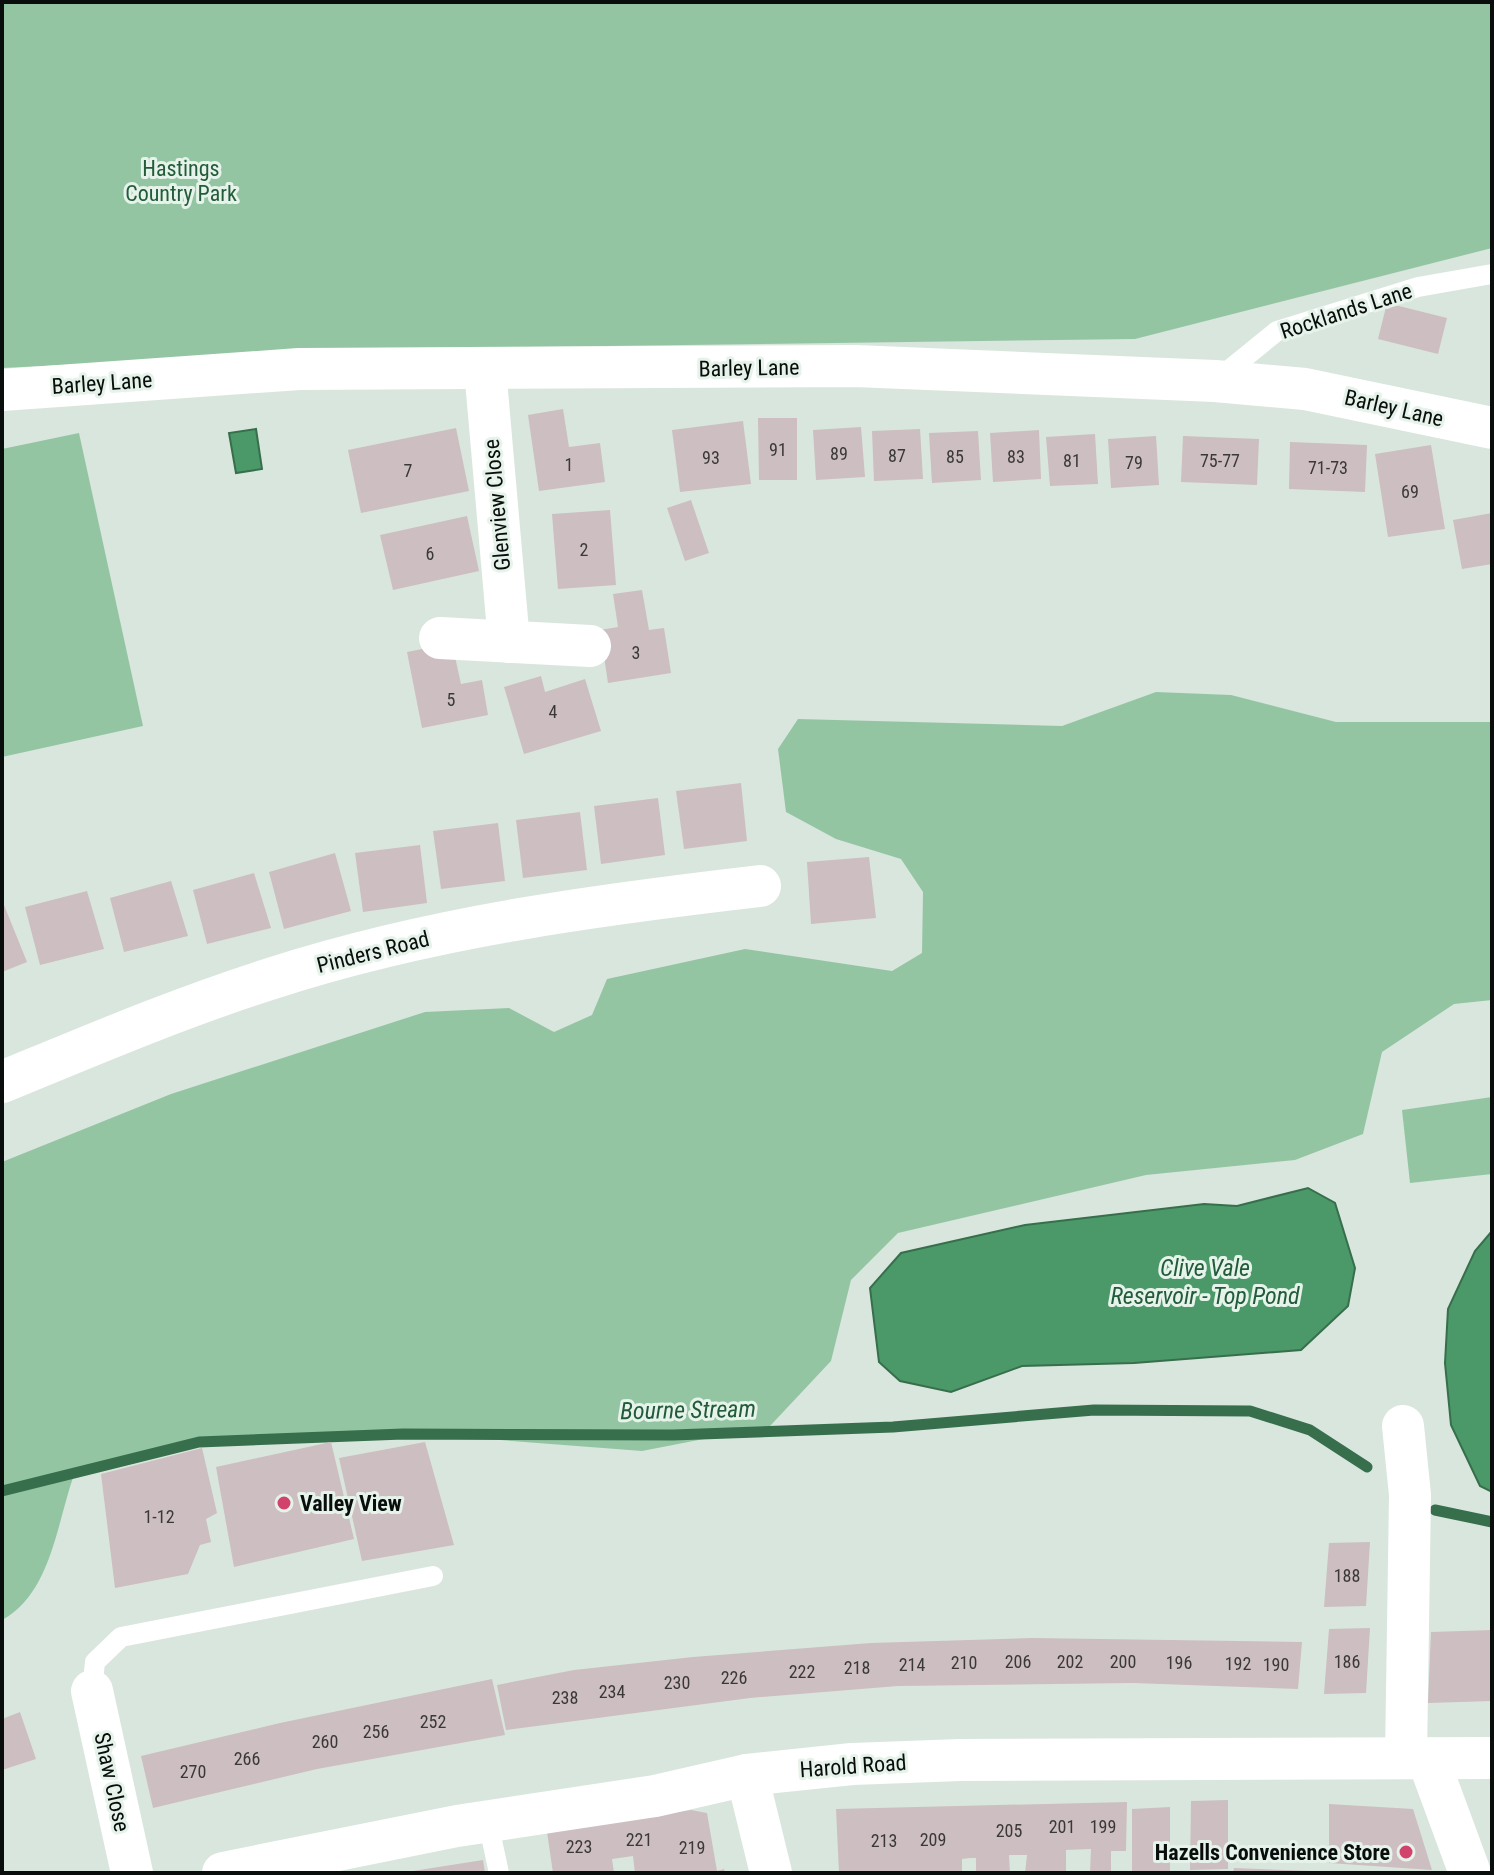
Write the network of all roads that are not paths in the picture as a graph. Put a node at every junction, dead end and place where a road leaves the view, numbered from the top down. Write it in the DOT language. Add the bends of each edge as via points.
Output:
graph roads {
  1 [pos="1492,274"];
  2 [pos="485,369"];
  3 [pos="1215,381"];
  4 [pos="2,390"];
  5 [pos="1492,428"];
  6 [pos="440,638"];
  7 [pos="509,642"];
  8 [pos="590,646"];
  9 [pos="760,886"];
  10 [pos="2,1082"];
  11 [pos="1403,1426"];
  12 [pos="433,1576"];
  13 [pos="92,1691"];
  14 [pos="1417,1758"];
  15 [pos="1492,1758"];
  16 [pos="747,1775"];
  17 [pos="488,1822"];
  18 [pos="132,1873"];
  19 [pos="223,1873"];
  20 [pos="499,1873"];
  21 [pos="771,1873"];
  22 [pos="1470,1873"];
  1 -- 3 [label="lane, Rocklands Lane" via="1418,287 1277,331"];
  2 -- 3 [label="street, Barley Lane" via="855,366"];
  2 -- 4 [label="street, Barley Lane" via="299,369"];
  2 -- 7 [label="street, Glenview Close"];
  3 -- 5 [label="street, Barley Lane" via="1319,392"];
  6 -- 7 [label="street"];
  7 -- 8 [label="street"];
  9 -- 10 [label="street, Pinders Road" via="601,904 450,933 289,974"];
  11 -- 14 [label="street" via="1410,1495"];
  12 -- 13 [label="lane" via="121,1637 95,1662"];
  13 -- 18 [label="street, Shaw Close"];
  14 -- 15 [label="street, Harold Road"];
  14 -- 16 [label="street, Harold Road" via="960,1760"];
  14 -- 22 [label="street"];
  16 -- 17 [label="street, Harold Road" via="655,1796"];
  16 -- 21 [label="street"];
  17 -- 19 [label="street, Harold Road"];
  17 -- 20 [label="lane"];
}
